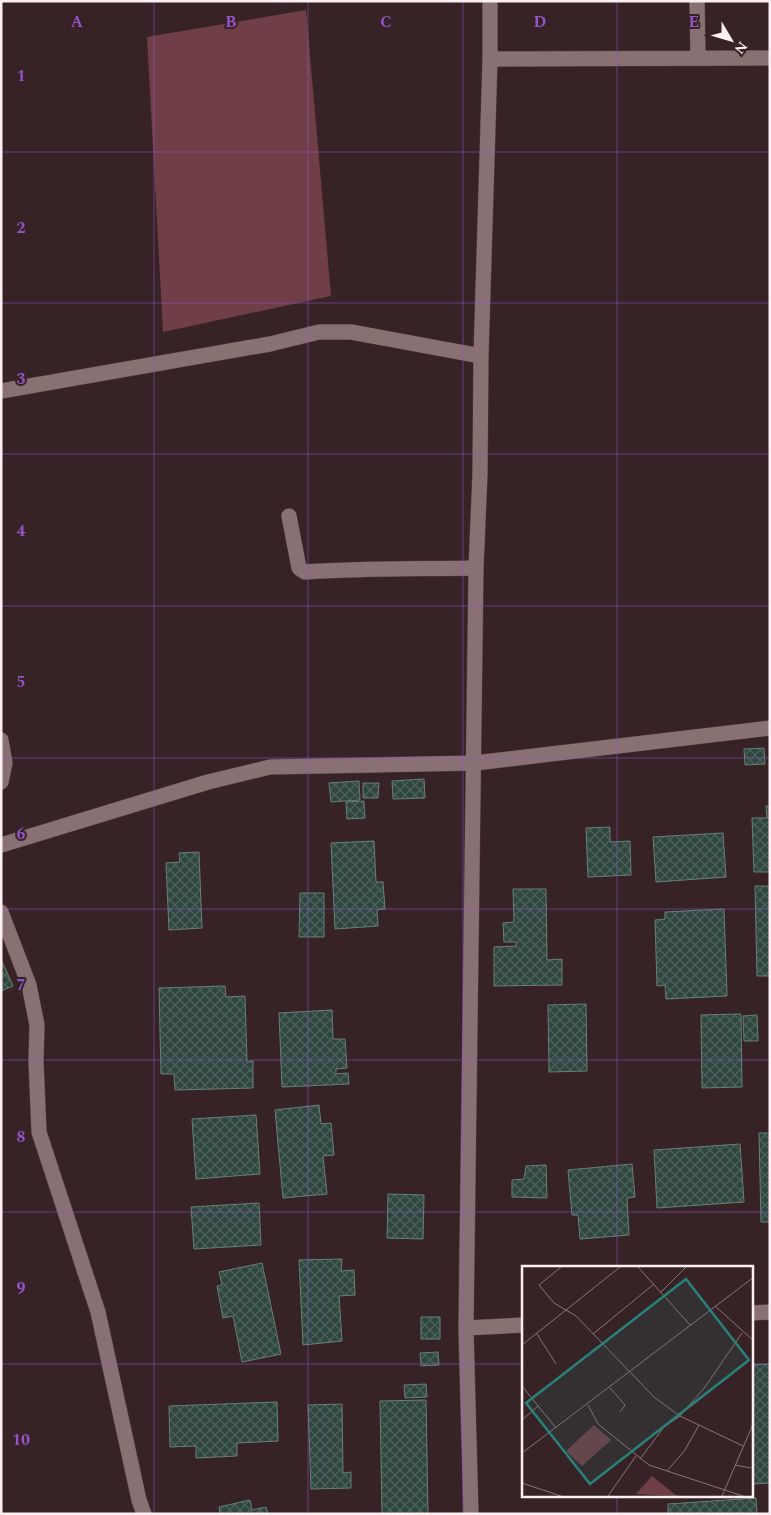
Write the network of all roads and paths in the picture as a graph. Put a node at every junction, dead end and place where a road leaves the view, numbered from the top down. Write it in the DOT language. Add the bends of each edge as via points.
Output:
graph roads {
  1 [pos="490,1"];
  2 [pos="696,1"];
  3 [pos="698,57"];
  4 [pos="770,58"];
  5 [pos="490,59"];
  6 [pos="481,356"];
  7 [pos="1,391"];
  8 [pos="289,516"];
  9 [pos="476,568"];
  10 [pos="770,728"];
  11 [pos="1,740"];
  12 [pos="475,763"];
  13 [pos="1,782"];
  14 [pos="1,845"];
  15 [pos="1,912"];
  16 [pos="770,1312"];
  17 [pos="754,1313"];
  18 [pos="522,1325"];
  19 [pos="466,1328"];
  20 [pos="144,1514"];
  21 [pos="471,1514"];
  1 -- 5 [label="street"];
  2 -- 3 [label="street"];
  3 -- 4 [label="street"];
  3 -- 5 [label="street"];
  5 -- 6 [label="street"];
  6 -- 7 [label="street" via="351,332 319,332 270,344"];
  6 -- 9 [label="street"];
  8 -- 9 [label="street" via="299,568 305,572"];
  9 -- 12 [label="street"];
  10 -- 12 [label="street"];
  11 -- 13 [label="street" via="5,763"];
  12 -- 14 [label="street" via="270,767 199,784"];
  12 -- 19 [label="street"];
  15 -- 20 [label="street" via="29,985 37,1025 39,1132 98,1312"];
  16 -- 17 [label="street"];
  18 -- 19 [label="street"];
  19 -- 21 [label="street"];
}
